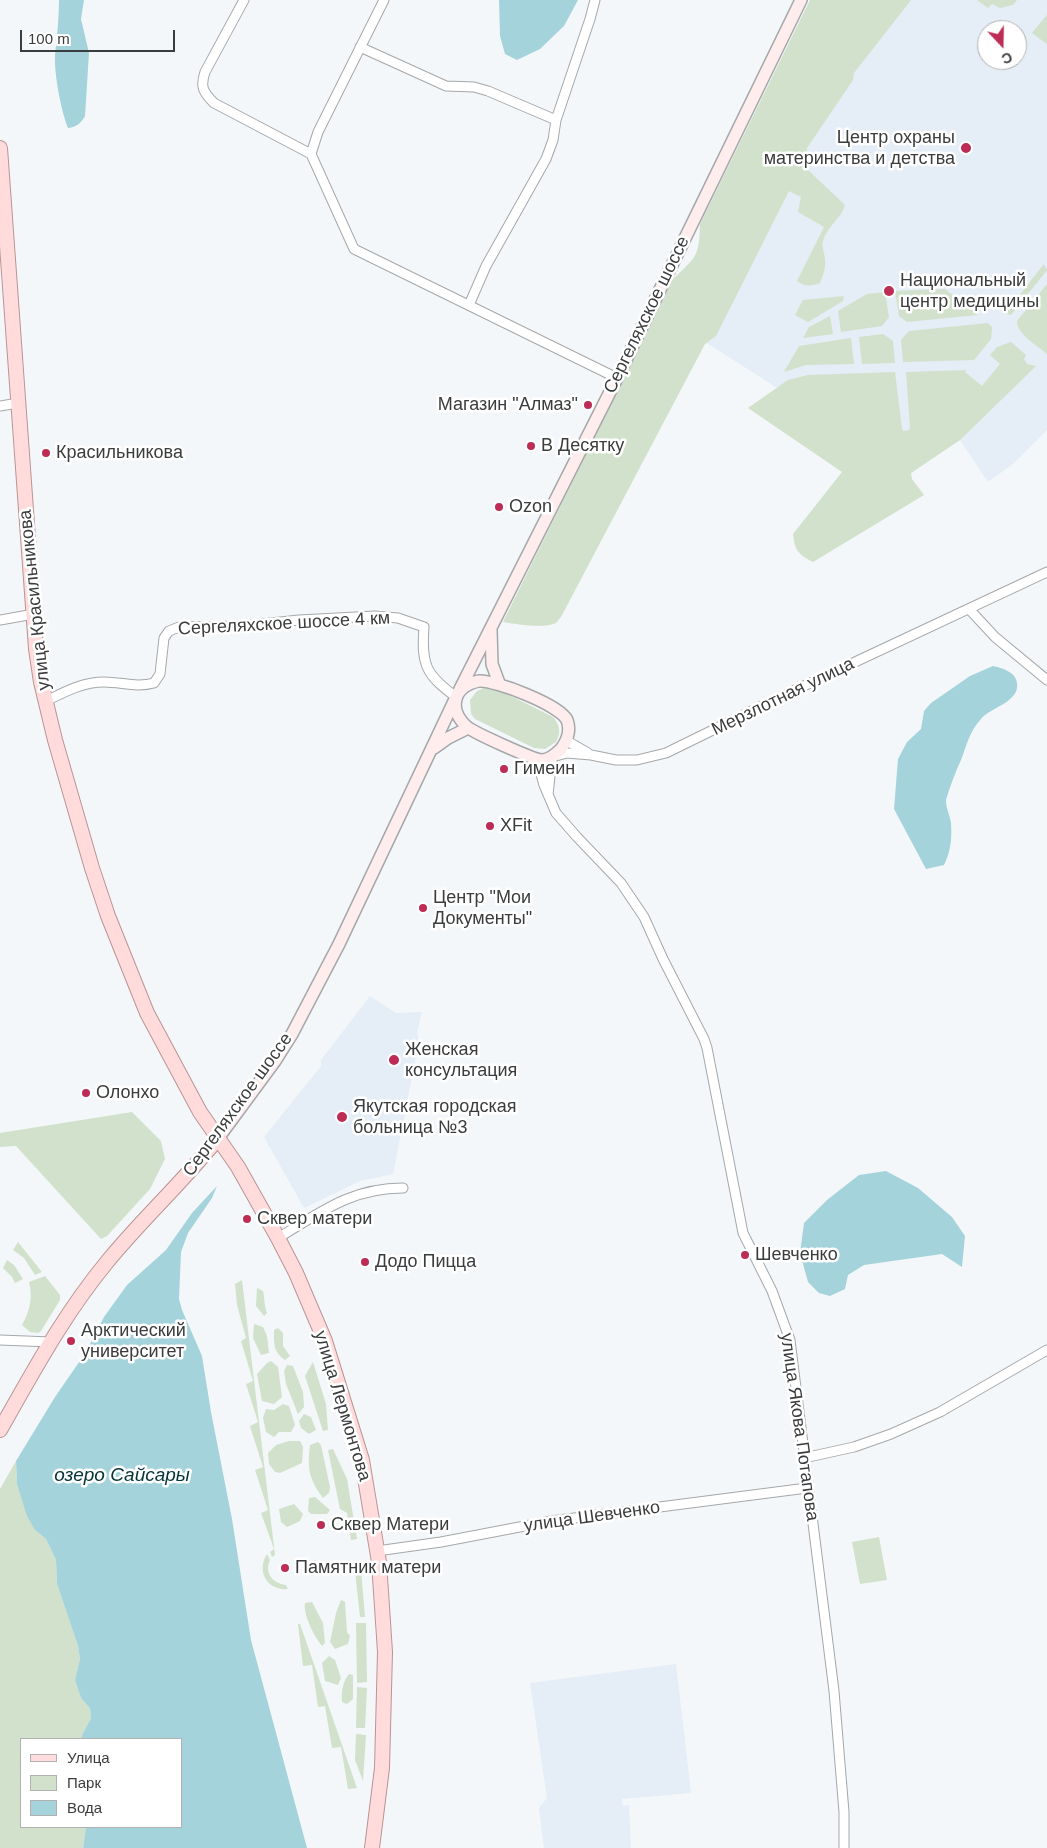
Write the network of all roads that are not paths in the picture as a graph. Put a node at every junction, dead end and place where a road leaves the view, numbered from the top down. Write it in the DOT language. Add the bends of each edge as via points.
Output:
graph roads {
  1 [pos="244,0"];
  2 [pos="384,0"];
  3 [pos="595,0"];
  4 [pos="801,0"];
  5 [pos="360,46"];
  6 [pos="556,120"];
  7 [pos="0,148"];
  8 [pos="311,154"];
  9 [pos="469,304"];
  10 [pos="617,378"];
  11 [pos="18,403"];
  12 [pos="0,406"];
  13 [pos="1047,572"];
  14 [pos="969,609"];
  15 [pos="34,614"];
  16 [pos="0,620"];
  17 [pos="491,628"];
  18 [pos="1047,680"];
  19 [pos="499,684"];
  20 [pos="456,697"];
  21 [pos="46,701"];
  22 [pos="468,728"];
  23 [pos="567,741"];
  24 [pos="431,751"];
  25 [pos="591,755"];
  26 [pos="552,758"];
  27 [pos="537,760"];
  28 [pos="548,795"];
  29 [pos="219,1137"];
  30 [pos="403,1188"];
  31 [pos="278,1238"];
  32 [pos="0,1340"];
  33 [pos="51,1342"];
  34 [pos="1047,1350"];
  35 [pos="0,1430"];
  36 [pos="804,1458"];
  37 [pos="807,1488"];
  38 [pos="377,1551"];
  39 [pos="372,1848"];
  40 [pos="844,1848"];
  1 -- 8 [label="street" via="206,72 202,82 205,94 214,103"];
  2 -- 5 [label="street"];
  3 -- 6 [label="street"];
  4 -- 10 [label="main road, Сергеляхское шоссе"];
  5 -- 6 [label="street" via="446,86 488,91"];
  5 -- 8 [label="street" via="318,132"];
  6 -- 9 [label="street" via="546,159 486,266"];
  7 -- 11 [label="main road, улица Красильникова"];
  8 -- 9 [label="street" via="354,249"];
  9 -- 10 [label="street"];
  10 -- 17 [label="main road, Сергеляхское шоссе"];
  11 -- 12 [label="street"];
  11 -- 15 [label="main road, улица Красильникова"];
  13 -- 14 [label="street, Мерзлотная улица"];
  14 -- 18 [label="street"];
  14 -- 25 [label="street, Мерзлотная улица" via="666,753 637,760"];
  15 -- 16 [label="street"];
  15 -- 21 [label="main road, улица Красильникова" via="36,648"];
  17 -- 19 [label="main road, Сергеляхское шоссе" via="492,664"];
  17 -- 20 [label="main road, Сергеляхское шоссе"];
  19 -- 20 [label="main road, Сергеляхское шоссе" via="472,682"];
  19 -- 23 [label="main road, Сергеляхское шоссе" via="557,710 567,720"];
  20 -- 21 [label="street, Сергеляхское шоссе 4 км" via="442,686 424,661 424,628 398,618 375,616 243,626 179,627 169,631 164,638 160,674 154,683 143,686 103,682 76,686"];
  20 -- 22 [label="main road" via="458,713"];
  20 -- 24 [label="main road, Сергеляхское шоссе"];
  21 -- 29 [label="main road, улица Красильникова" via="108,916 147,1013 200,1112"];
  22 -- 24 [label="main road"];
  22 -- 27 [label="main road"];
  23 -- 25 [label="street"];
  23 -- 26 [label="main road"];
  24 -- 29 [label="main road, Сергеляхское шоссе" via="339,944 292,1034"];
  25 -- 26 [label="street" via="567,753"];
  26 -- 27 [label="main road"];
  26 -- 28 [label="street"];
  27 -- 28 [label="street, улица Якова Потапова"];
  28 -- 36 [label="street, улица Якова Потапова" via="556,813 620,883 644,917 704,1039 743,1233 772,1291 790,1340"];
  29 -- 31 [label="main road, улица Лермонтова"];
  29 -- 33 [label="main road, Сергеляхское шоссе" via="107,1262 77,1300"];
  30 -- 31 [label="street" via="382,1188 348,1197"];
  31 -- 38 [label="main road, улица Лермонтова" via="324,1340 342,1392 362,1460"];
  32 -- 33 [label="street"];
  33 -- 35 [label="main road, Сергеляхское шоссе"];
  34 -- 36 [label="street" via="940,1412 854,1447"];
  36 -- 37 [label="street, улица Якова Потапова"];
  37 -- 38 [label="street, улица Шевченко" via="551,1521"];
  37 -- 40 [label="street, улица Якова Потапова" via="834,1691"];
  38 -- 39 [label="main road, улица Лермонтова" via="384,1624 385,1689 382,1768"];
}
